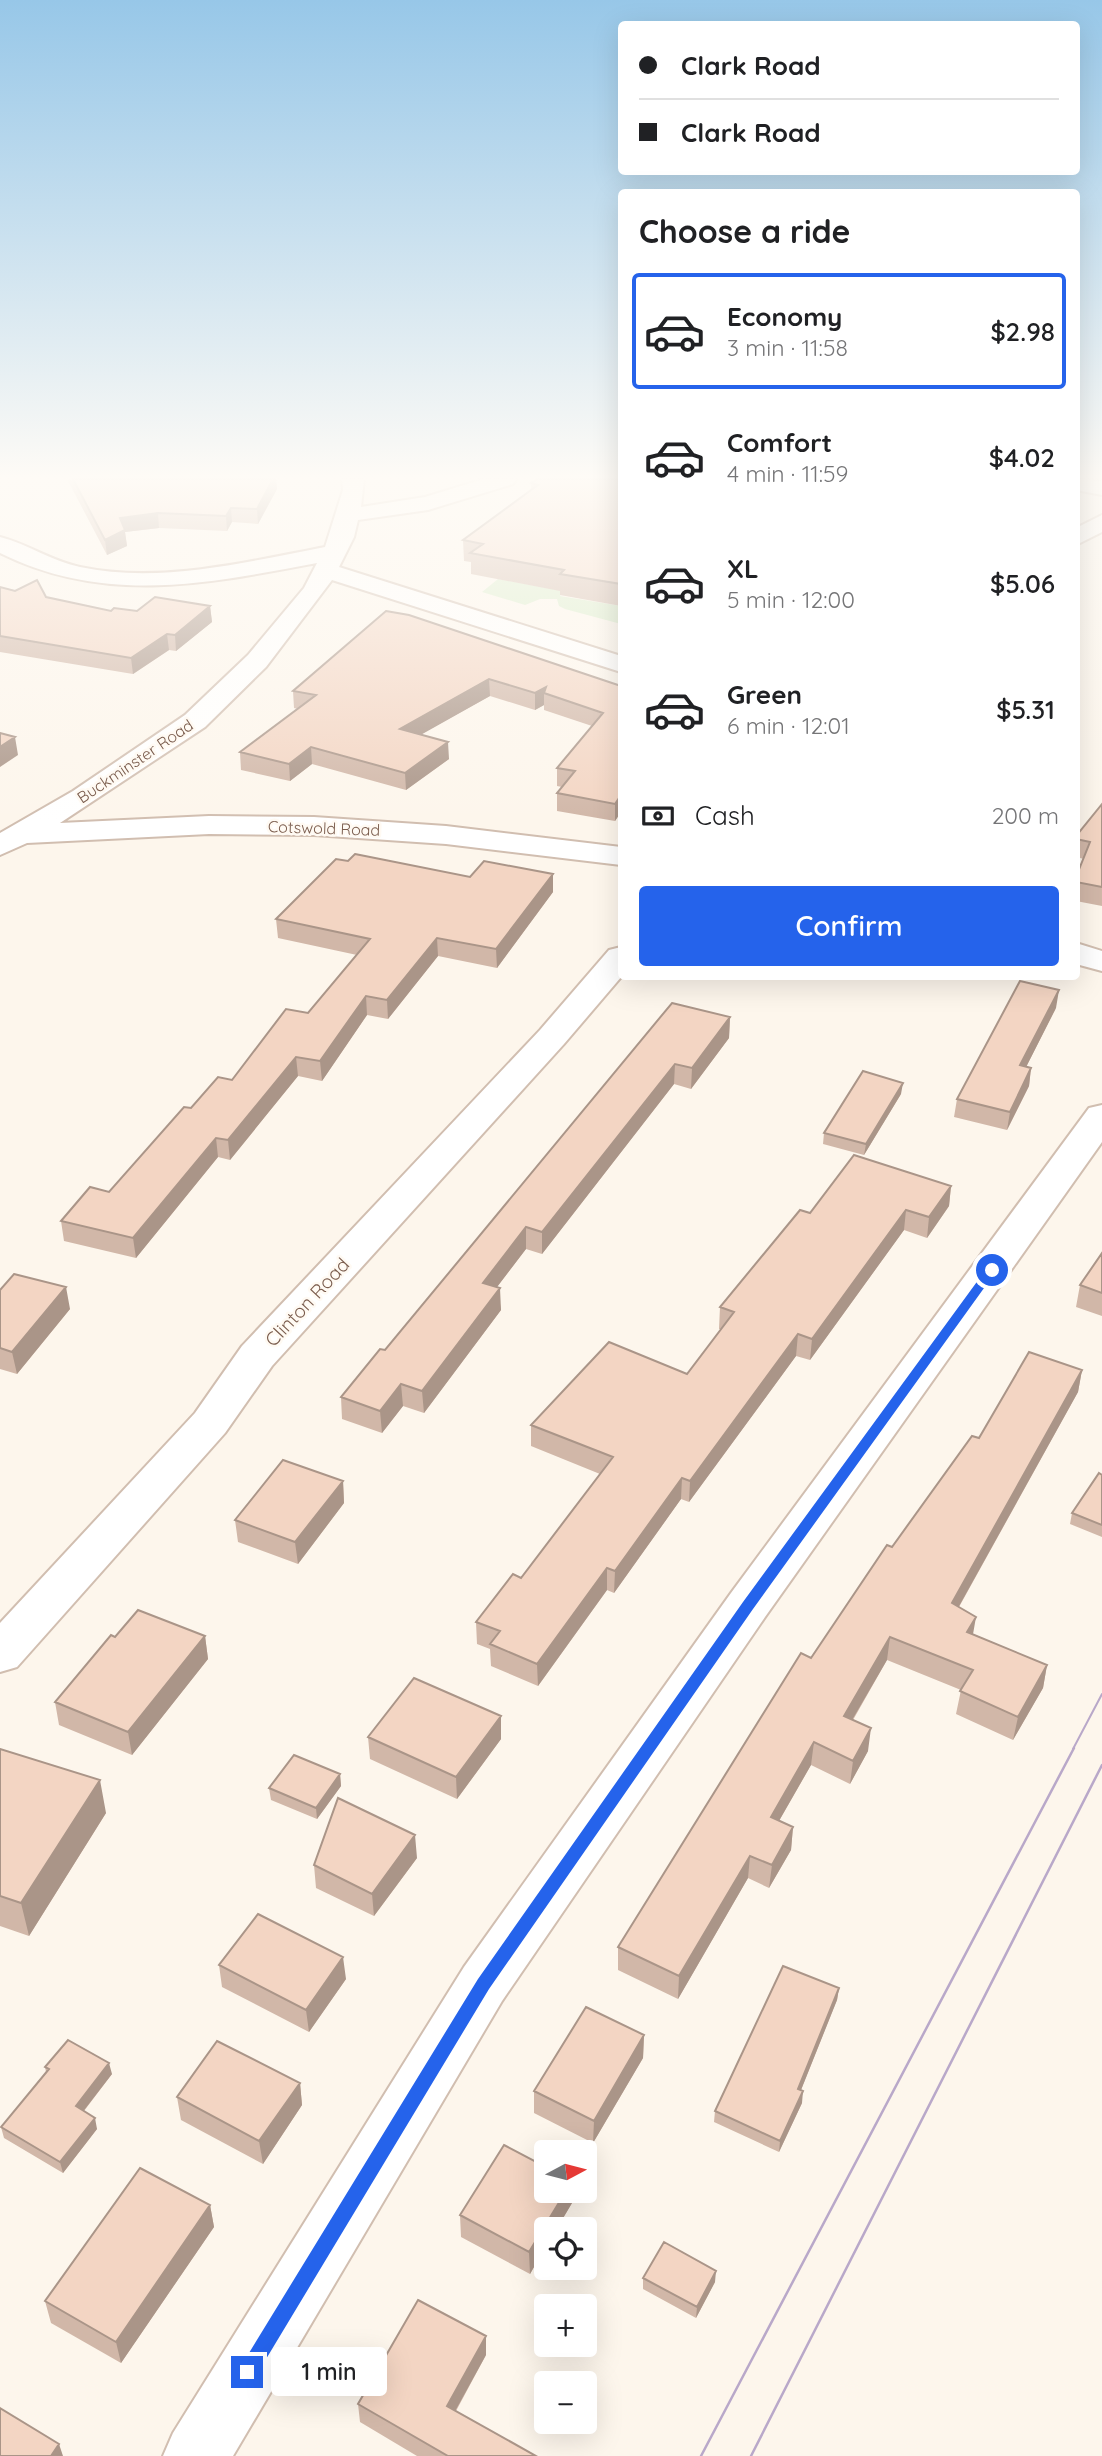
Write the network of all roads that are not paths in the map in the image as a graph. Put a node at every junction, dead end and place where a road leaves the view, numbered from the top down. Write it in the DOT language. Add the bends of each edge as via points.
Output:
graph roads {
  1 [pos="311,594"];
  2 [pos="421,594"];
  3 [pos="618,663"];
  4 [pos="12,840"];
  5 [pos="618,856"];
  6 [pos="1080,954"];
  7 [pos="618,960"];
  8 [pos="1102,961"];
  9 [pos="1102,1116"];
  10 [pos="0,1654"];
  11 [pos="196,2456"];
  1 -- 4 [label="street, Buckminster Road" via="257,661 195,721"];
  2 -- 3 [label="street"];
  4 -- 5 [label="street, Cotswold Road" via="271,825 415,832"];
  6 -- 8 [label="street"];
  7 -- 10 [label="street, Clinton Road" via="257,1356 211,1423"];
  9 -- 11 [label="street" via="748,1605 484,1984"];
}
